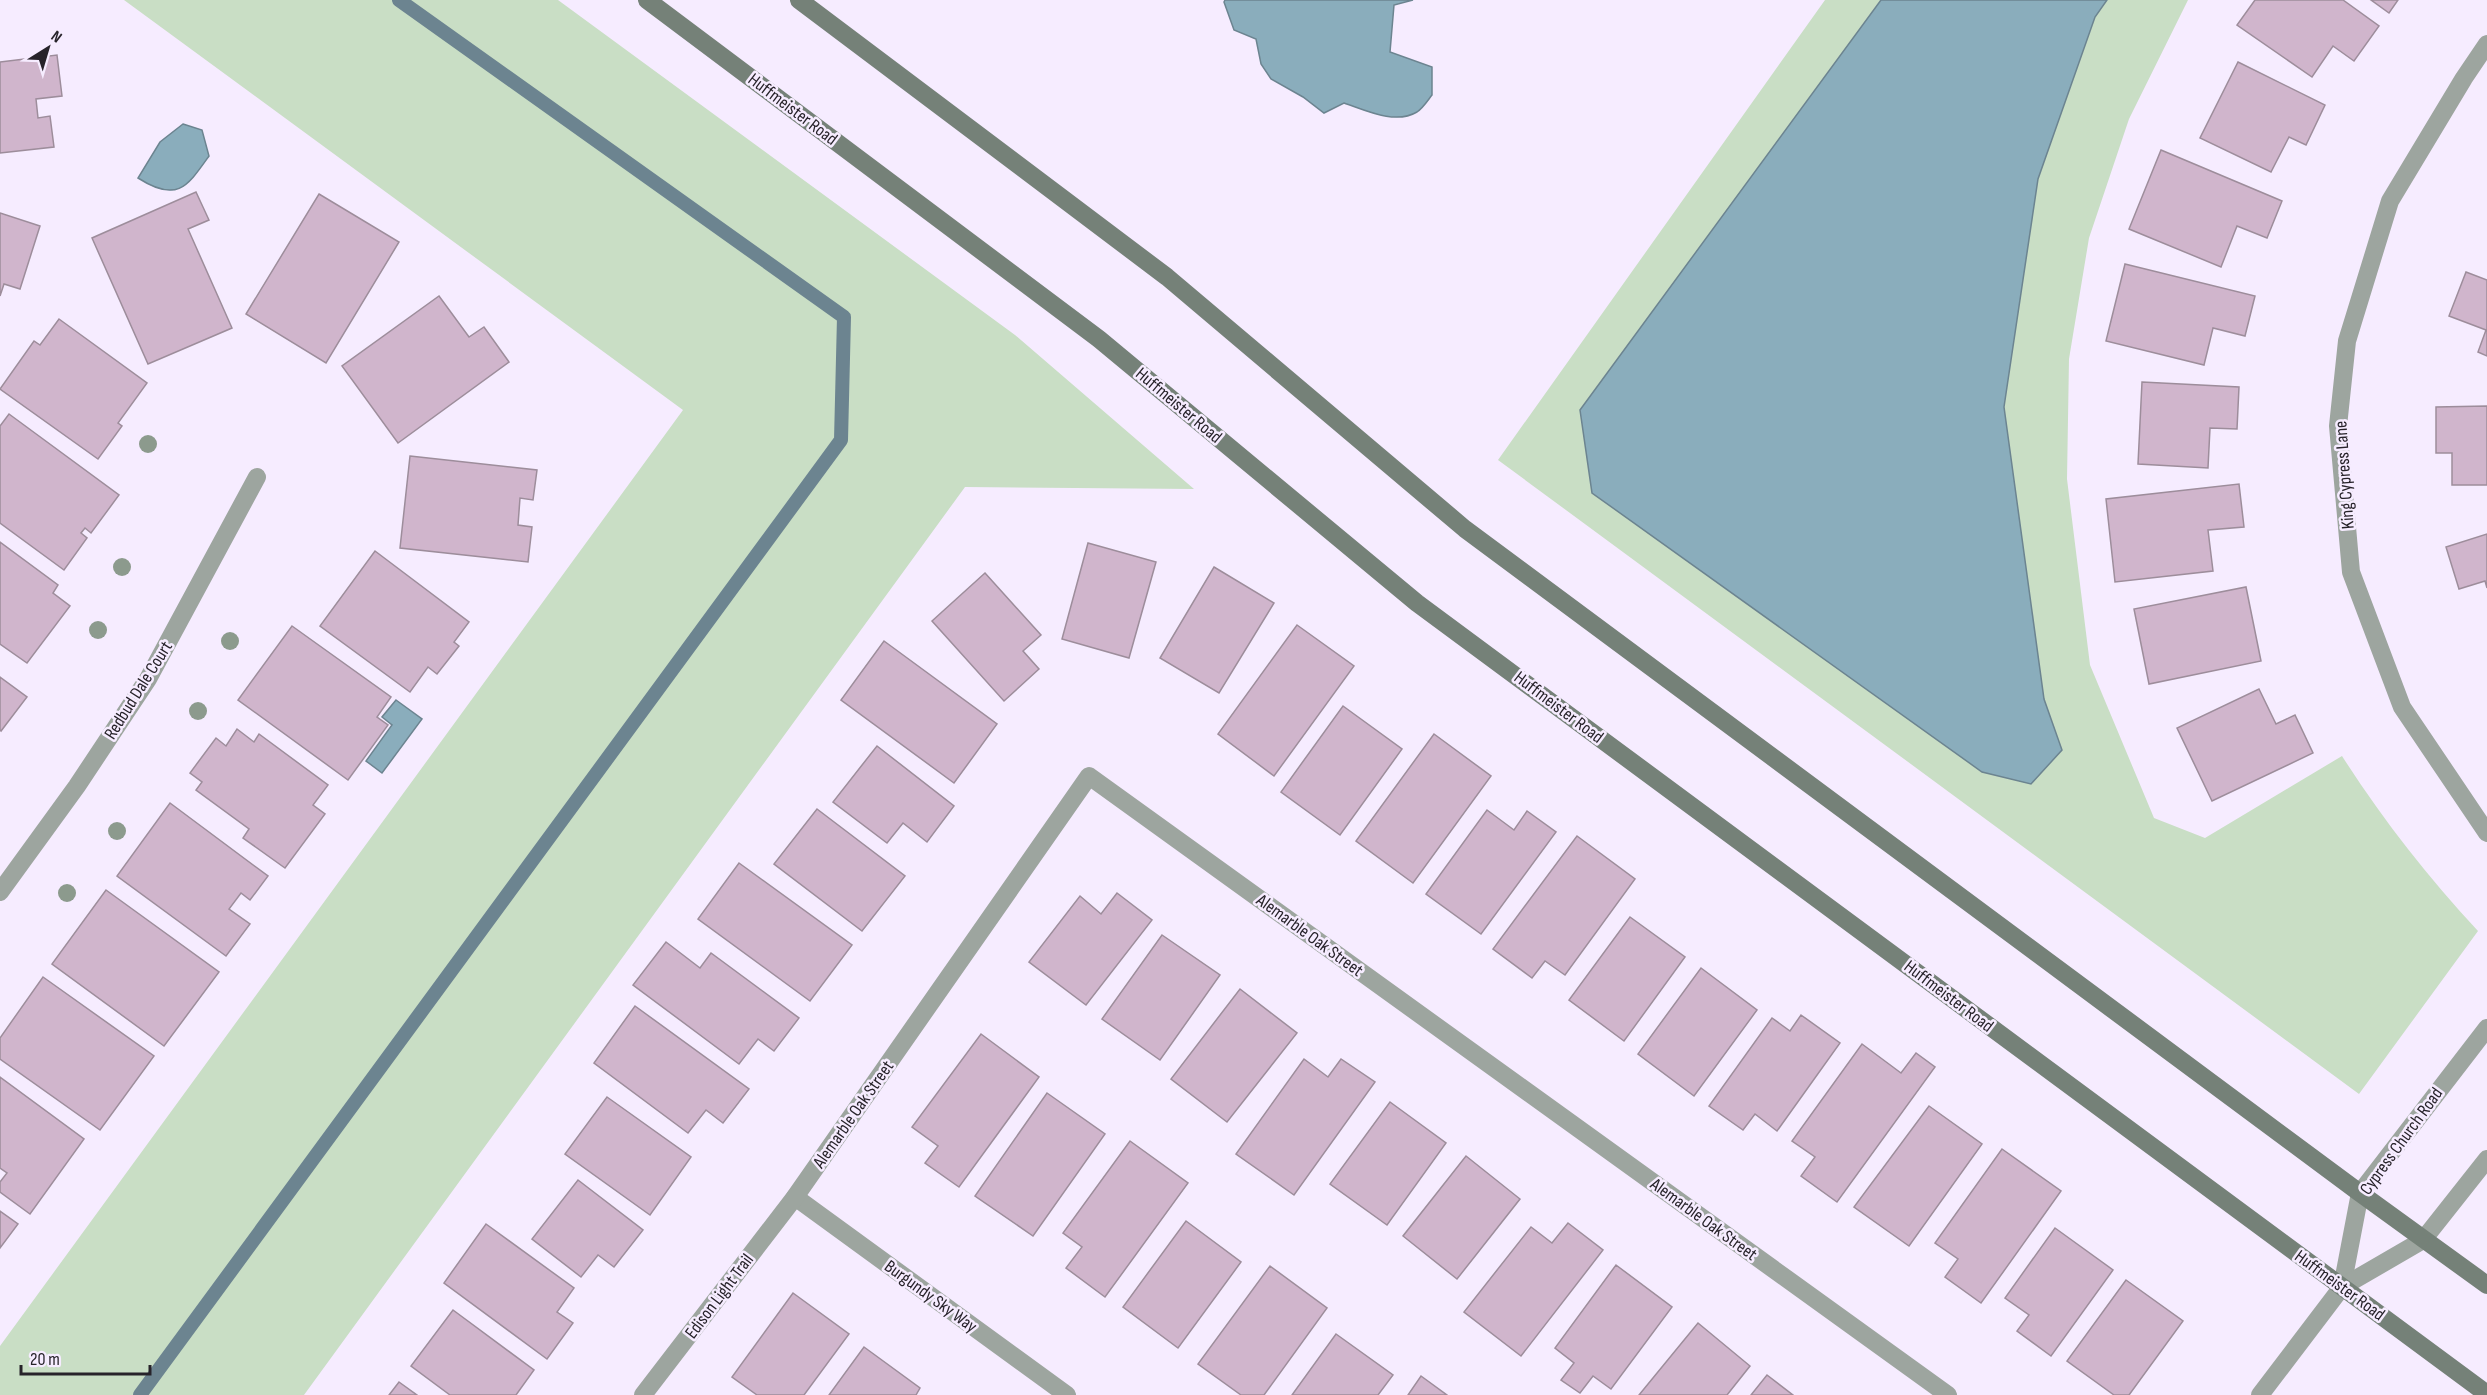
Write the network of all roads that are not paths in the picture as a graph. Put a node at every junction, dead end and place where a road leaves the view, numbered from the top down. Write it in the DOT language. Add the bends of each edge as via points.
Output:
graph roads {
  1 [pos="647,0"];
  2 [pos="799,0"];
  3 [pos="2487,44"];
  4 [pos="257,477"];
  5 [pos="2487,833"];
  6 [pos="0,892"];
  7 [pos="2487,1028"];
  8 [pos="2487,1160"];
  9 [pos="2360,1193"];
  10 [pos="795,1197"];
  11 [pos="2423,1240"];
  12 [pos="2487,1285"];
  13 [pos="2342,1287"];
  14 [pos="2487,1394"];
  15 [pos="643,1395"];
  16 [pos="1067,1395"];
  17 [pos="1948,1395"];
  18 [pos="2260,1395"];
  1 -- 13 [label="main road, Huffmeister Road" via="1099,339 1417,603"];
  2 -- 9 [label="main road" via="1167,277 1466,529"];
  3 -- 5 [label="street, King Cypress Lane" via="2390,201 2347,341 2338,426 2355,583 2402,707"];
  4 -- 6 [label="street, Redbud Dale Court" via="148,679"];
  7 -- 9 [label="street, Cypress Church Road"];
  8 -- 11 [label="street"];
  9 -- 11 [label="main road"];
  9 -- 13 [label="street, Cypress Church Road"];
  10 -- 15 [label="street, Edison Light Trail"];
  10 -- 16 [label="street, Burgundy Sky Way"];
  10 -- 17 [label="street, Alemarble Oak Street" via="1089,776"];
  11 -- 12 [label="main road"];
  11 -- 13 [label="street"];
  13 -- 14 [label="main road, Huffmeister Road"];
  13 -- 18 [label="street"];
}
